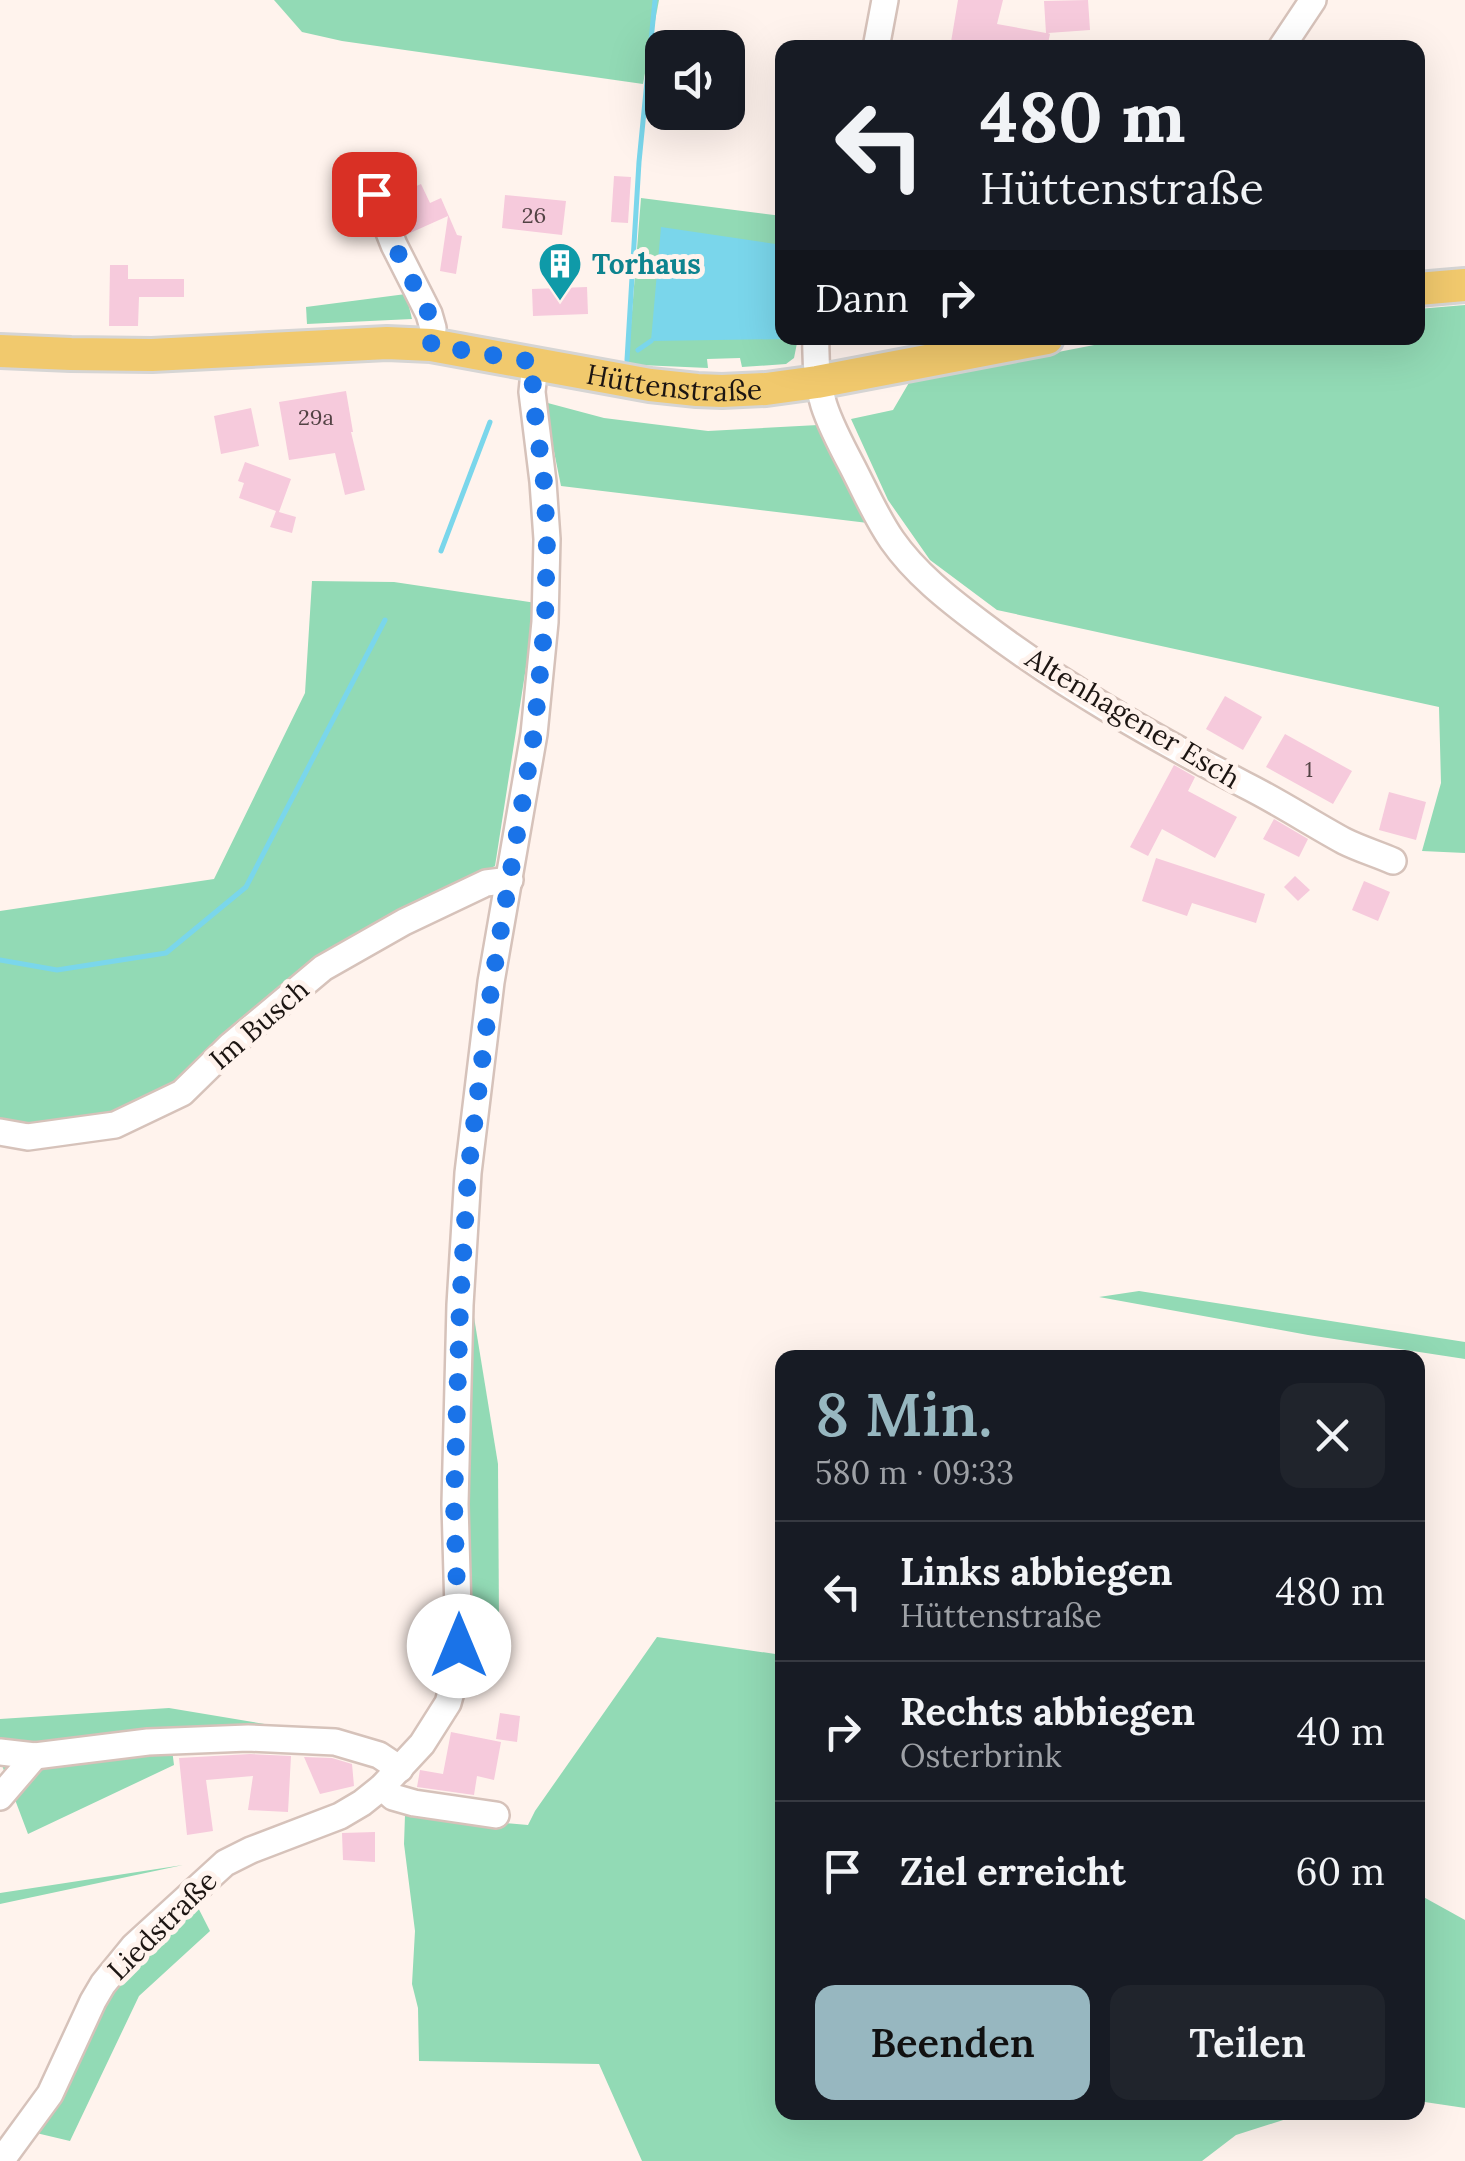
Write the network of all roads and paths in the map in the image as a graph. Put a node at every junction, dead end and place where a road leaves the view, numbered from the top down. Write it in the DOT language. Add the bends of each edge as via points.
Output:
graph roads {
  1 [pos="885,0"];
  2 [pos="1313,0"];
  3 [pos="878,40"];
  4 [pos="1286,40"];
  5 [pos="374,194"];
  6 [pos="1465,285"];
  7 [pos="1425,288"];
  8 [pos="431,345"];
  9 [pos="816,345"];
  10 [pos="1010,345"];
  11 [pos="0,351"];
  12 [pos="535,362"];
  13 [pos="817,382"];
  14 [pos="1393,861"];
  15 [pos="510,880"];
  16 [pos="0,1132"];
  17 [pos="0,1752"];
  18 [pos="35,1756"];
  19 [pos="391,1778"];
  20 [pos="0,1798"];
  21 [pos="496,1815"];
  22 [pos="1,2161"];
  1 -- 3 [label="street"];
  2 -- 4 [label="street"];
  5 -- 8 [label="street" via="429,314"];
  6 -- 7 [label="main road"];
  8 -- 11 [label="main road, Hüttenstraße" via="125,355"];
  8 -- 12 [label="main road, Hüttenstraße"];
  9 -- 13 [label="street, Altenhagener Esch"];
  10 -- 13 [label="main road, Hüttenstraße"];
  12 -- 13 [label="main road, Hüttenstraße" via="697,390"];
  12 -- 15 [label="street, Liedstraße" via="546,604"];
  13 -- 14 [label="street, Altenhagener Esch" via="834,432 892,540 940,592 1086,697 1346,842"];
  15 -- 16 [label="street, Im Busch" via="486,883 323,968 182,1093 115,1125 28,1137"];
  15 -- 19 [label="street, Liedstraße" via="468,1173 454,1504 456,1674 436,1724"];
  17 -- 18 [label="street"];
  18 -- 19 [label="street" via="148,1742 334,1742 378,1755"];
  18 -- 20 [label="street"];
  19 -- 21 [label="street" via="393,1797"];
  19 -- 22 [label="street, Liedstraße" via="340,1816 225,1863 134,1946 93,2001 50,2094"];
}
